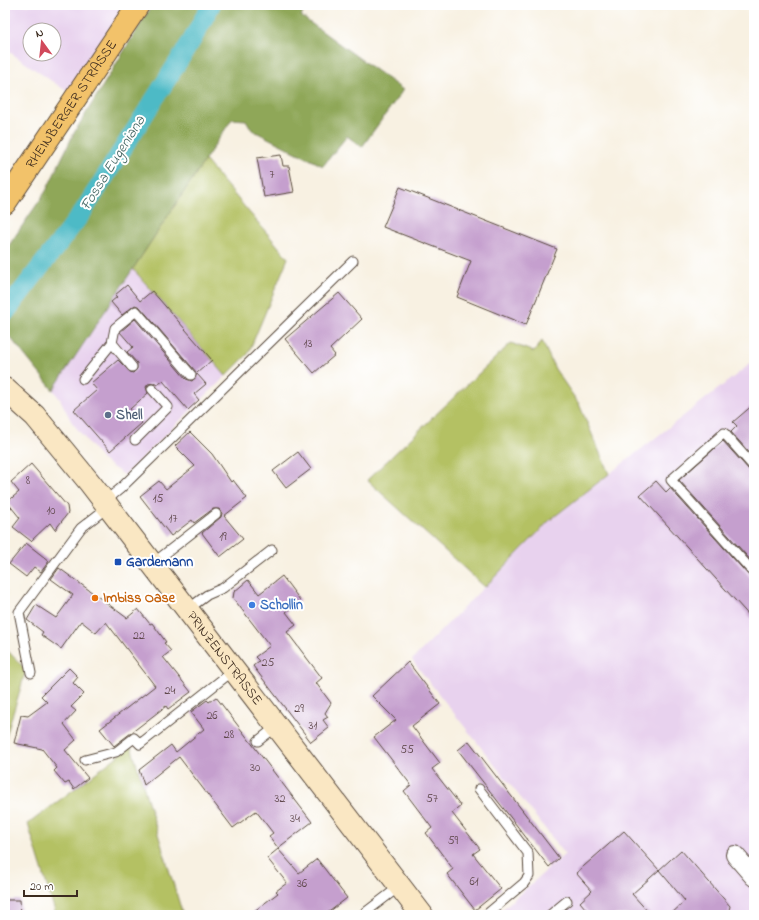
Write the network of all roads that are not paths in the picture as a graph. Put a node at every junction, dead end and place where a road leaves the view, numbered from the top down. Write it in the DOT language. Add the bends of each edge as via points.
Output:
graph roads {
  1 [pos="138,5"];
  2 [pos="5,202"];
  3 [pos="353,261"];
  4 [pos="112,343"];
  5 [pos="132,367"];
  6 [pos="191,375"];
  7 [pos="83,379"];
  8 [pos="5,389"];
  9 [pos="152,389"];
  10 [pos="134,440"];
  11 [pos="754,467"];
  12 [pos="106,504"];
  13 [pos="216,514"];
  14 [pos="272,550"];
  15 [pos="152,564"];
  16 [pos="754,573"];
  17 [pos="187,610"];
  18 [pos="234,670"];
  19 [pos="31,673"];
  20 [pos="277,726"];
  21 [pos="258,741"];
  22 [pos="85,760"];
  23 [pos="479,789"];
  24 [pos="735,855"];
  25 [pos="754,877"];
  26 [pos="400,886"];
  27 [pos="567,901"];
  28 [pos="362,915"];
  29 [pos="422,915"];
  30 [pos="486,915"];
  31 [pos="550,915"];
  1 -- 2 [label="main road, RHEINBERGER STRASSE"];
  3 -- 12 [label="lane"];
  4 -- 5 [label="lane"];
  4 -- 6 [label="lane" via="115,328 136,311"];
  4 -- 7 [label="lane"];
  8 -- 12 [label="main road, PRINZENSTRASSE" via="35,416"];
  9 -- 10 [label="lane" via="168,407"];
  11 -- 16 [label="lane" via="724,433 671,480"];
  12 -- 15 [label="main road, PRINZENSTRASSE"];
  12 -- 19 [label="lane" via="81,528 19,612"];
  13 -- 15 [label="lane"];
  14 -- 17 [label="lane" via="223,588 207,595"];
  15 -- 17 [label="main road, PRINZENSTRASSE"];
  17 -- 18 [label="main road, PRINZENSTRASSE"];
  18 -- 20 [label="main road, PRINZENSTRASSE"];
  18 -- 22 [label="lane" via="140,744 134,738 116,752"];
  20 -- 21 [label="lane"];
  20 -- 26 [label="main road, PRINZENSTRASSE"];
  23 -- 30 [label="lane" via="528,853 529,876 524,884"];
  24 -- 25 [label="street"];
  26 -- 28 [label="lane"];
  26 -- 29 [label="main road, PRINZENSTRASSE"];
  27 -- 31 [label="lane"];
}
